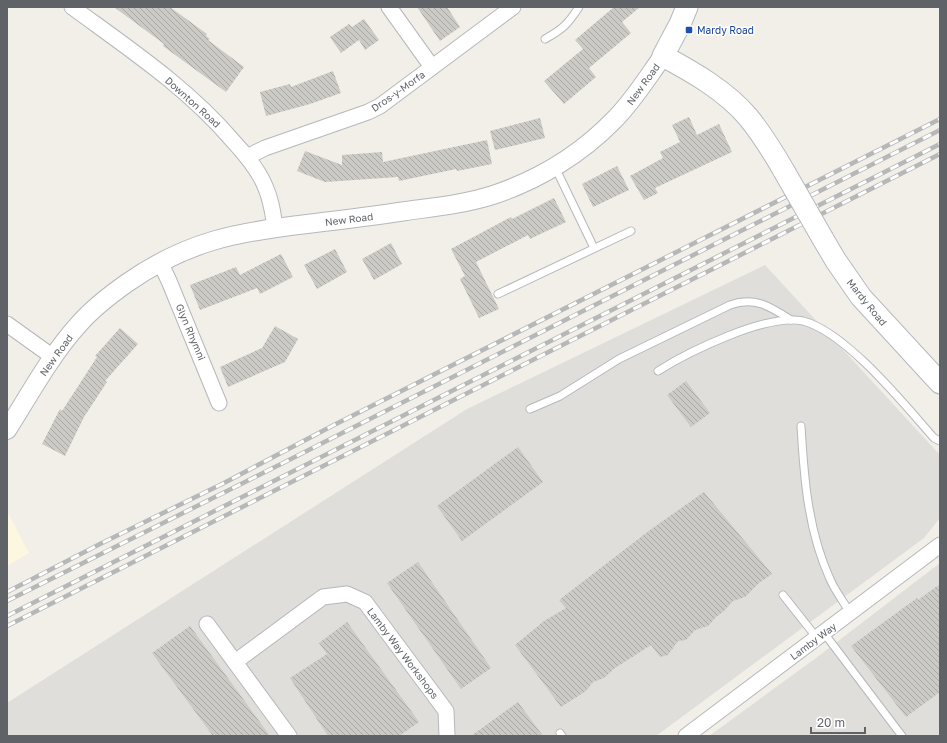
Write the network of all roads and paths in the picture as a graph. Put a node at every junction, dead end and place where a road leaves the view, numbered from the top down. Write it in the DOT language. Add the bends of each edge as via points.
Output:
graph roads {
  1 [pos="72,7"];
  2 [pos="389,7"];
  3 [pos="513,7"];
  4 [pos="579,7"];
  5 [pos="687,7"];
  6 [pos="546,39"];
  7 [pos="663,56"];
  8 [pos="432,67"];
  9 [pos="247,157"];
  10 [pos="555,166"];
  11 [pos="275,227"];
  12 [pos="631,231"];
  13 [pos="594,248"];
  14 [pos="160,262"];
  15 [pos="498,294"];
  16 [pos="791,320"];
  17 [pos="7,324"];
  18 [pos="53,357"];
  19 [pos="658,371"];
  20 [pos="940,383"];
  21 [pos="220,403"];
  22 [pos="530,408"];
  23 [pos="801,426"];
  24 [pos="7,430"];
  25 [pos="940,441"];
  26 [pos="940,545"];
  27 [pos="783,595"];
  28 [pos="850,613"];
  29 [pos="207,624"];
  30 [pos="820,635"];
  31 [pos="235,662"];
  32 [pos="289,736"];
  33 [pos="447,736"];
  34 [pos="686,736"];
  35 [pos="902,736"];
  1 -- 9 [label="street, Downton Road" via="182,90 215,120"];
  2 -- 8 [label="street"];
  3 -- 8 [label="street, Dros-y-Morfa"];
  4 -- 6 [label="lane" via="568,24"];
  5 -- 7 [label="main road, New Road"];
  7 -- 10 [label="street, New Road" via="614,120 580,150"];
  7 -- 20 [label="main road, Mardy Road, bridge" via="703,80 736,105 757,128 836,261 861,297"];
  8 -- 9 [label="street, Dros-y-Morfa" via="368,112 265,148"];
  9 -- 11 [label="street, Downton Road" via="265,186"];
  10 -- 11 [label="street, New Road" via="513,187 471,201"];
  10 -- 13 [label="lane"];
  11 -- 14 [label="street, New Road" via="215,239"];
  12 -- 13 [label="lane"];
  13 -- 15 [label="lane"];
  14 -- 18 [label="street, New Road" via="128,282 89,313"];
  14 -- 21 [label="street, Glyn Rhymni"];
  16 -- 19 [label="lane" via="770,322 721,339 696,349"];
  16 -- 22 [label="lane" via="763,304 739,302 730,305 619,359 560,396"];
  16 -- 25 [label="lane" via="816,326 863,360 934,438"];
  17 -- 18 [label="street"];
  18 -- 24 [label="street, New Road"];
  23 -- 28 [label="lane" via="804,466 815,535 830,580"];
  26 -- 28 [label="street, Lamby Way"];
  27 -- 30 [label="lane"];
  28 -- 30 [label="street, Lamby Way"];
  29 -- 31 [label="street"];
  30 -- 34 [label="street, Lamby Way"];
  30 -- 35 [label="lane"];
  31 -- 32 [label="street"];
  31 -- 33 [label="street, Lamby Way Workshops" via="323,597 347,594 365,602 446,711"];
}
